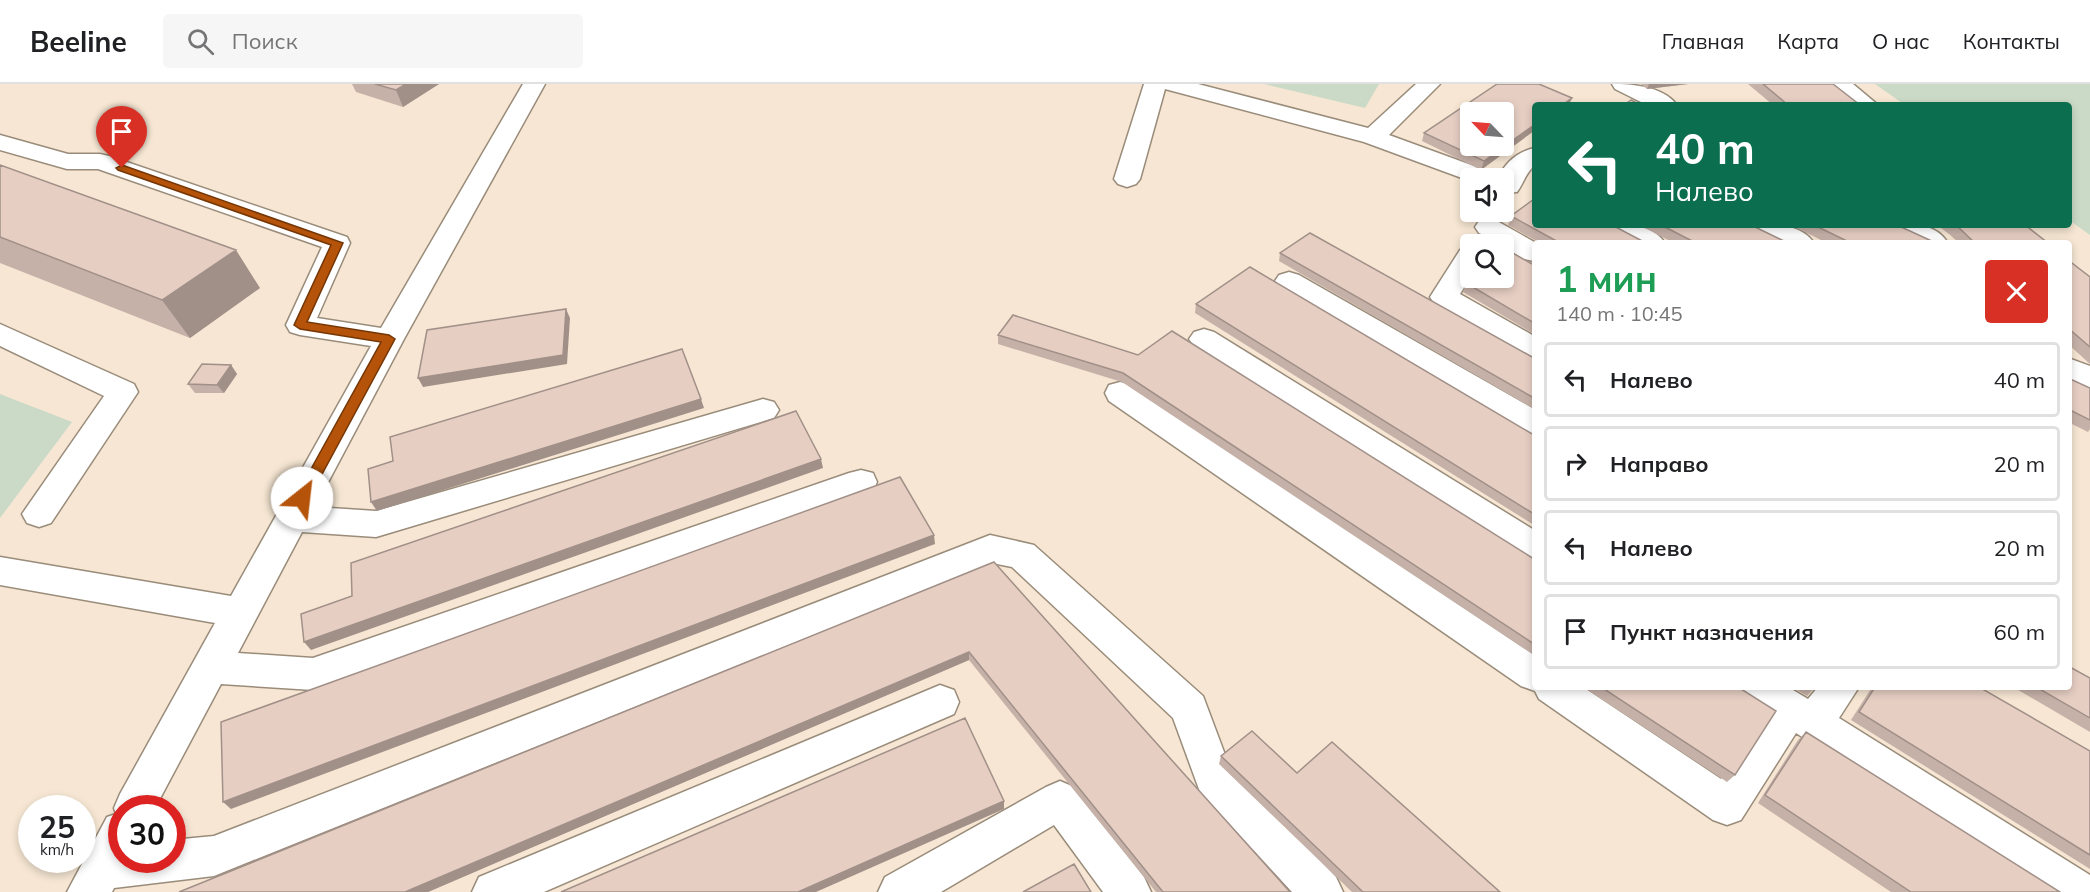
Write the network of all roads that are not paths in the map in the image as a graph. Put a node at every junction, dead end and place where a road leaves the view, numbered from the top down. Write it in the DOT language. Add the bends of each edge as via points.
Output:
graph roads {
  1 [pos="534,84"];
  2 [pos="1155,84"];
  3 [pos="1172,84"];
  4 [pos="1430,84"];
  5 [pos="1623,84"];
  6 [pos="1839,84"];
  7 [pos="1659,102"];
  8 [pos="1862,102"];
  9 [pos="1373,137"];
  10 [pos="0,142"];
  11 [pos="1460,169"];
  12 [pos="1127,179"];
  13 [pos="1487,228"];
  14 [pos="1624,228"];
  15 [pos="1771,228"];
  16 [pos="1912,228"];
  17 [pos="1646,240"];
  18 [pos="1795,240"];
  19 [pos="1930,240"];
  20 [pos="1532,252"];
  21 [pos="1460,272"];
  22 [pos="1289,281"];
  23 [pos="0,334"];
  24 [pos="389,339"];
  25 [pos="1204,339"];
  26 [pos="1532,348"];
  27 [pos="2072,370"];
  28 [pos="2090,379"];
  29 [pos="1120,393"];
  30 [pos="763,410"];
  31 [pos="1532,422"];
  32 [pos="861,482"];
  33 [pos="39,514"];
  34 [pos="291,518"];
  35 [pos="1532,546"];
  36 [pos="0,571"];
  37 [pos="238,612"];
  38 [pos="210,668"];
  39 [pos="1532,674"];
  40 [pos="1556,690"];
  41 [pos="1761,690"];
  42 [pos="1836,690"];
  43 [pos="940,702"];
  44 [pos="1802,716"];
  45 [pos="141,795"];
  46 [pos="108,856"];
  47 [pos="95,880"];
  48 [pos="494,892"];
  49 [pos="900,892"];
  50 [pos="1129,892"];
  51 [pos="1321,892"];
  52 [pos="2078,892"];
  1 -- 24 [label="street"];
  2 -- 12 [label="street"];
  3 -- 9 [label="street"];
  4 -- 9 [label="street"];
  5 -- 7 [label="street"];
  6 -- 8 [label="street"];
  9 -- 11 [label="street"];
  10 -- 24 [label="street" via="67,162 100,160 337,243 300,325"];
  13 -- 20 [label="street"];
  14 -- 17 [label="street"];
  15 -- 18 [label="street"];
  16 -- 19 [label="street"];
  21 -- 26 [label="street" via="1444,297"];
  22 -- 31 [label="street"];
  23 -- 33 [label="street" via="123,392"];
  24 -- 34 [label="street"];
  25 -- 35 [label="street"];
  27 -- 28 [label="street"];
  29 -- 39 [label="street"];
  30 -- 34 [label="street" via="376,524"];
  32 -- 38 [label="street" via="313,674"];
  34 -- 37 [label="street"];
  36 -- 37 [label="street"];
  37 -- 38 [label="street"];
  38 -- 45 [label="street"];
  40 -- 44 [label="street" via="1727,806"];
  41 -- 44 [label="street"];
  42 -- 44 [label="street"];
  43 -- 48 [label="street"];
  44 -- 52 [label="street"];
  46 -- 47 [label="street"];
  47 -- 51 [label="street" via="214,856 990,549 1022,555 1189,708 1214,779"];
  49 -- 50 [label="street" via="1060,800"];
}
